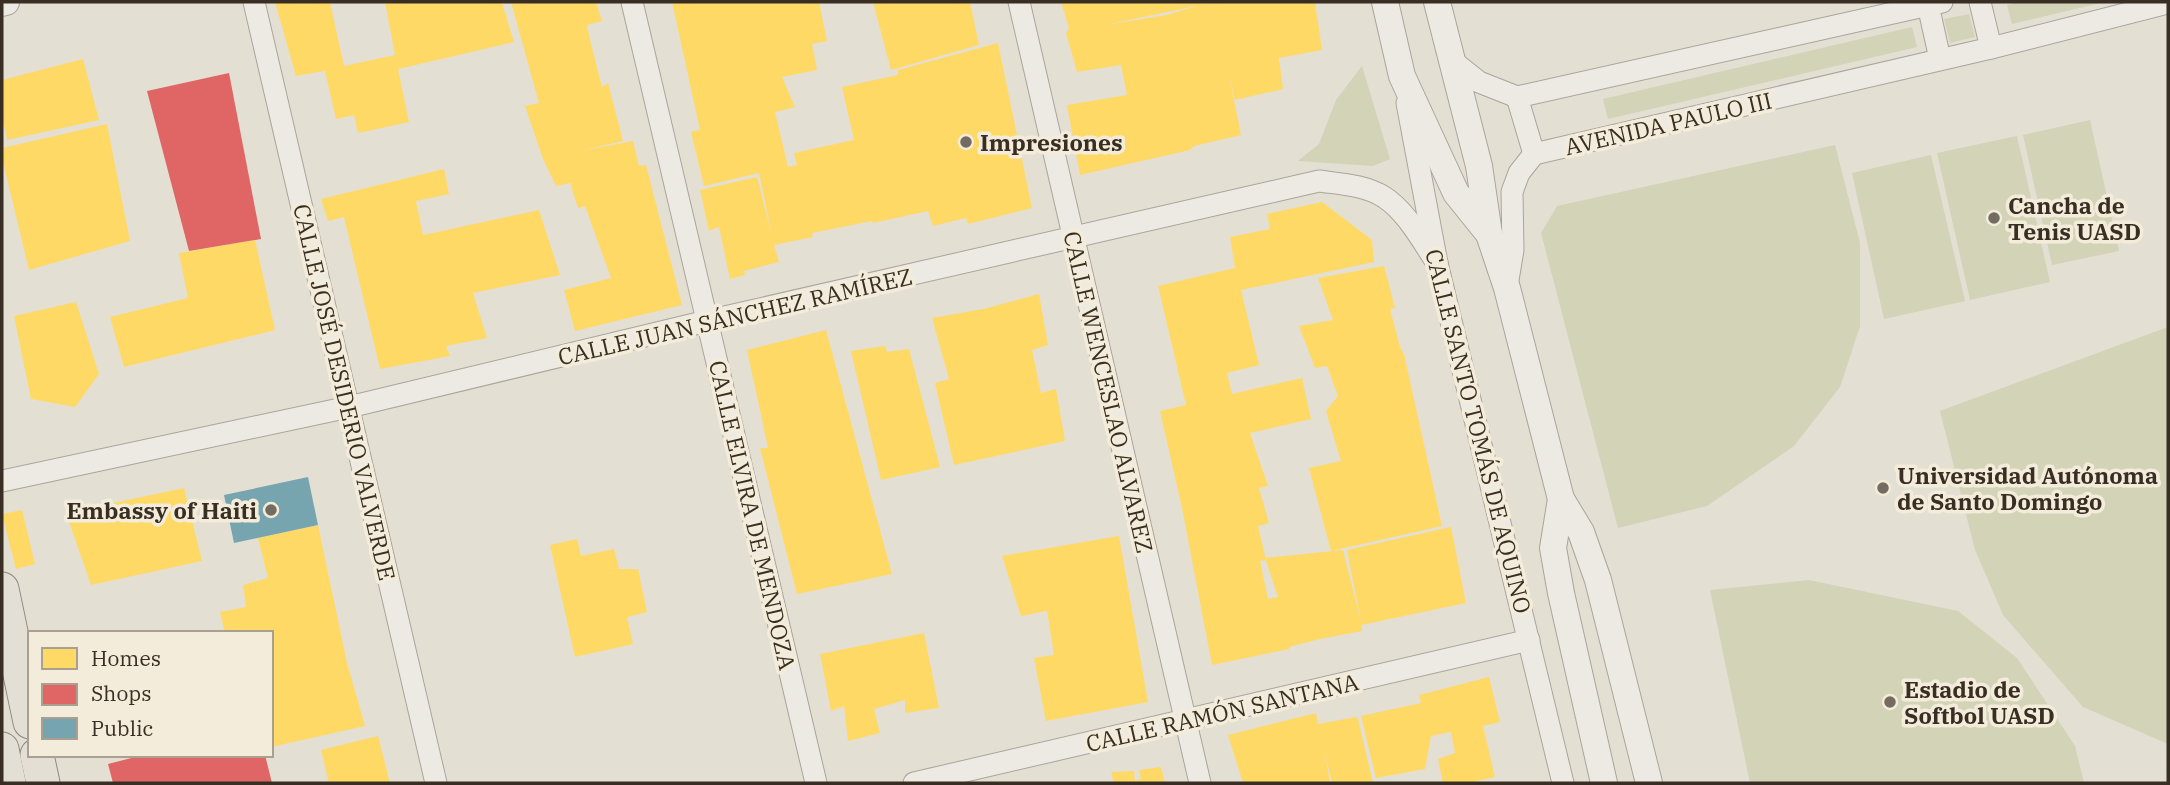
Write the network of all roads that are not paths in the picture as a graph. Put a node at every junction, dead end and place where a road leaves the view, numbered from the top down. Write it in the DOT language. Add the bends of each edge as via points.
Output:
graph roads {
  1 [pos="254,2"];
  2 [pos="632,2"];
  3 [pos="1019,2"];
  4 [pos="1385,2"];
  5 [pos="1437,2"];
  6 [pos="1980,2"];
  7 [pos="1935,3"];
  8 [pos="2168,3"];
  9 [pos="1991,48"];
  10 [pos="1450,59"];
  11 [pos="1940,59"];
  12 [pos="1402,76"];
  13 [pos="1517,97"];
  14 [pos="1534,154"];
  15 [pos="1489,234"];
  16 [pos="1074,238"];
  17 [pos="1437,262"];
  18 [pos="1507,288"];
  19 [pos="708,321"];
  20 [pos="349,407"];
  21 [pos="2,481"];
  22 [pos="1561,499"];
  23 [pos="2,589"];
  24 [pos="1529,640"];
  25 [pos="28,712"];
  26 [pos="1185,720"];
  27 [pos="2,749"];
  28 [pos="37,757"];
  29 [pos="9,783"];
  30 [pos="43,783"];
  31 [pos="436,783"];
  32 [pos="816,783"];
  33 [pos="914,783"];
  34 [pos="1200,783"];
  35 [pos="1563,783"];
  36 [pos="1604,783"];
  37 [pos="1649,783"];
  1 -- 20 [label="street, CALLE JOSÉ DESIDERIO VALVERDE"];
  2 -- 19 [label="street, CALLE ELVIRA DE MENDOZA"];
  3 -- 16 [label="street, CALLE WENCESLAO ALVAREZ"];
  4 -- 12 [label="street, CALLE SANTO TOMÁS DE AQUINO"];
  5 -- 10 [label="street, CALLE SANTO TOMÁS DE AQUINO"];
  6 -- 9 [label="street"];
  7 -- 11 [label="street"];
  7 -- 13 [label="street"];
  8 -- 9 [label="street, AVENIDA PAULO III"];
  9 -- 11 [label="street, AVENIDA PAULO III"];
  10 -- 13 [label="street" via="1479,82"];
  10 -- 15 [label="street, CALLE SANTO TOMÁS DE AQUINO" via="1479,166"];
  11 -- 14 [label="street, AVENIDA PAULO III"];
  12 -- 15 [label="street, CALLE SANTO TOMÁS DE AQUINO" via="1457,193"];
  12 -- 17 [label="street, CALLE SANTO TOMÁS DE AQUINO"];
  13 -- 14 [label="street"];
  14 -- 18 [label="street, AVENIDA PAULO III" via="1519,173 1513,192 1513,250"];
  15 -- 18 [label="street, CALLE SANTO TOMÁS DE AQUINO"];
  16 -- 17 [label="street, CALLE JUAN SÁNCHEZ RAMÍREZ" via="1319,181 1356,186 1384,197 1406,218"];
  16 -- 19 [label="street, CALLE JUAN SÁNCHEZ RAMÍREZ"];
  16 -- 26 [label="street, CALLE WENCESLAO ALVAREZ"];
  17 -- 24 [label="street, CALLE SANTO TOMÁS DE AQUINO"];
  18 -- 22 [label="street, CALLE SANTO TOMÁS DE AQUINO"];
  19 -- 20 [label="street, CALLE JUAN SÁNCHEZ RAMÍREZ"];
  19 -- 32 [label="street, CALLE ELVIRA DE MENDOZA"];
  20 -- 21 [label="street, CALLE JUAN SÁNCHEZ RAMÍREZ"];
  20 -- 31 [label="street, CALLE JOSÉ DESIDERIO VALVERDE"];
  22 -- 36 [label="street" via="1553,548"];
  22 -- 37 [label="street, CALLE SANTO TOMÁS DE AQUINO" via="1581,532 1598,580"];
  23 -- 25 [label="main road"];
  24 -- 26 [label="street, CALLE RAMÓN SANTANA"];
  24 -- 35 [label="street, CALLE SANTO TOMÁS DE AQUINO"];
  26 -- 33 [label="street, CALLE RAMÓN SANTANA"];
  26 -- 34 [label="street, CALLE WENCESLAO ALVAREZ"];
  27 -- 29 [label="main road"];
  28 -- 30 [label="main road"];
}
